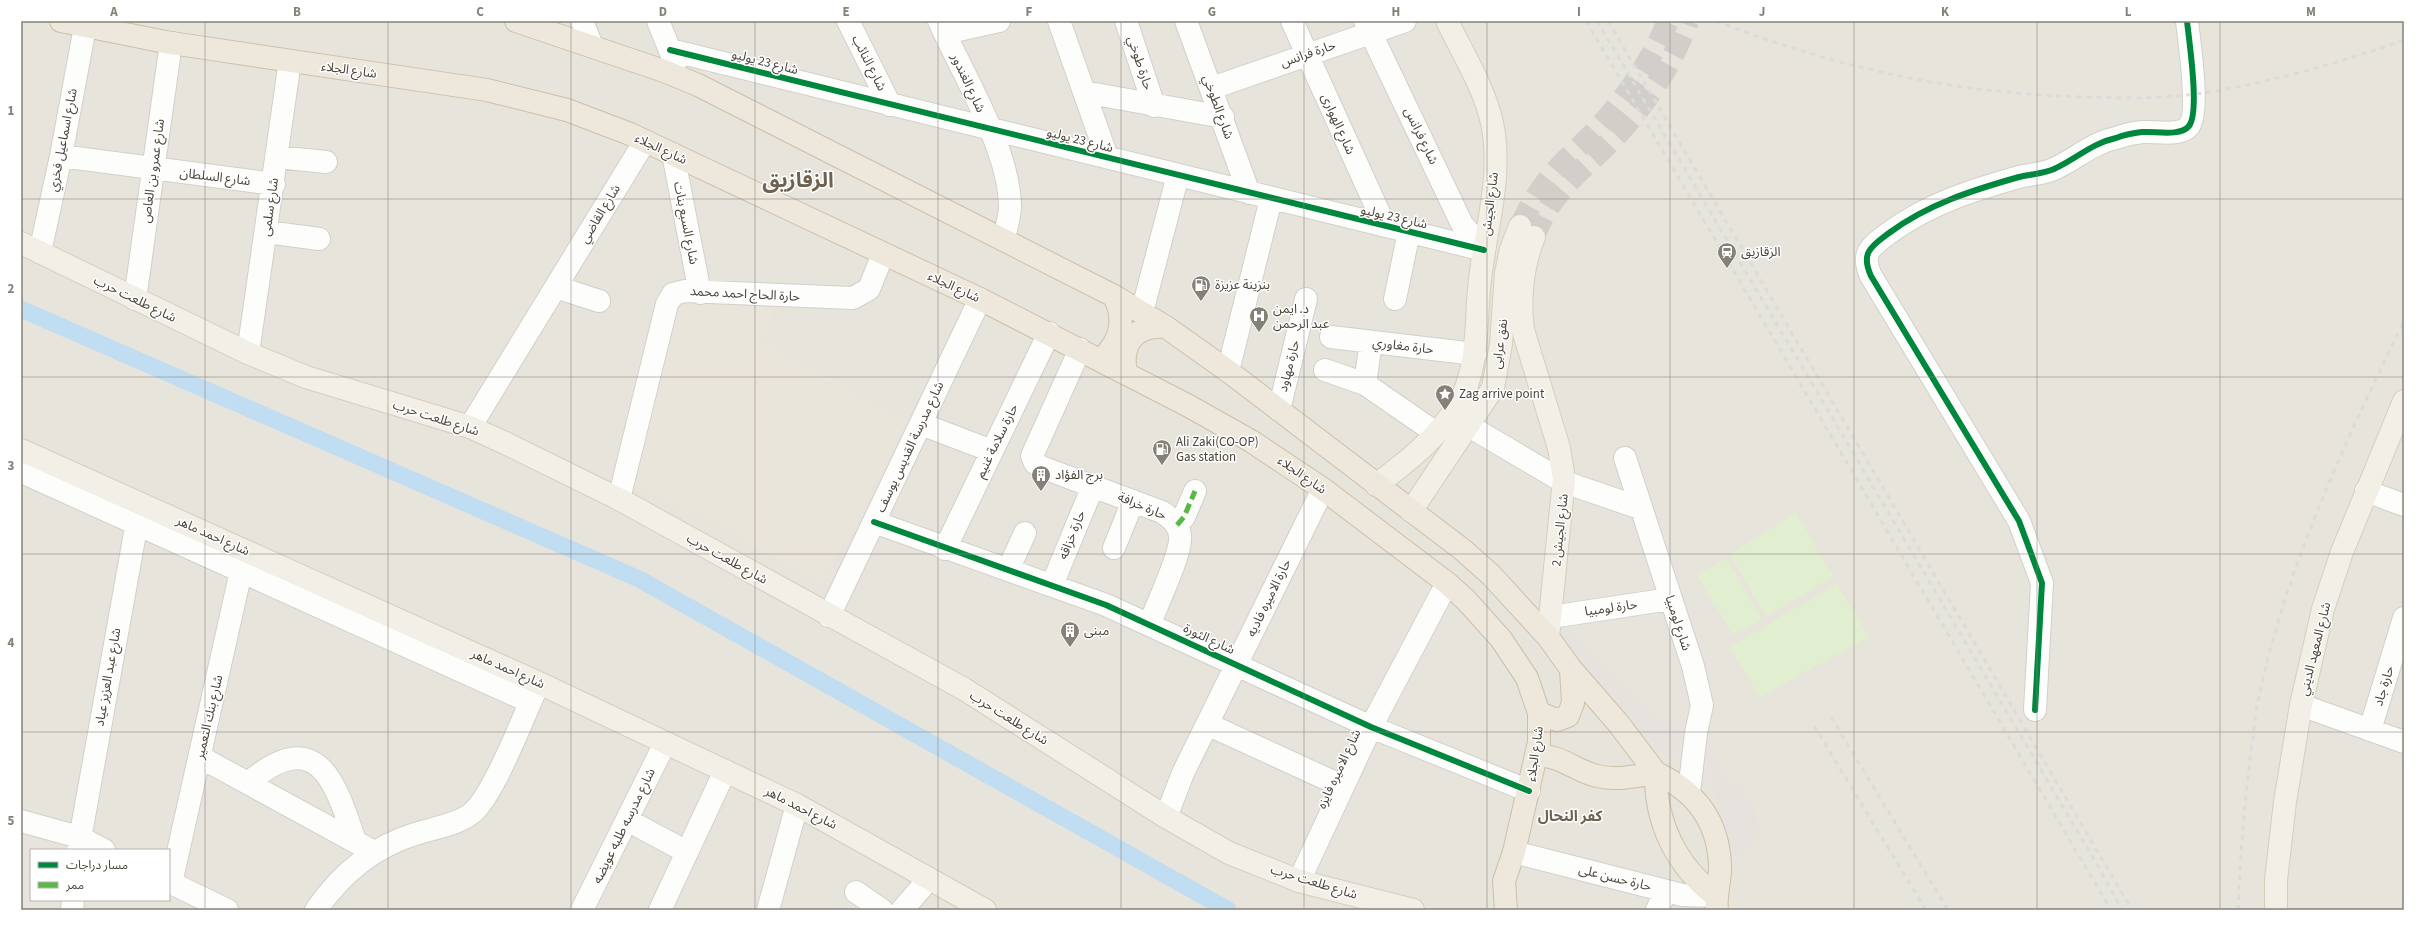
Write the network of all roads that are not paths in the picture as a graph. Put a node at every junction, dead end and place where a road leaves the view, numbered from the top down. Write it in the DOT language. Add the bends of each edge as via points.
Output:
graph roads {
  1 [pos="61,21"];
  2 [pos="516,21"];
  3 [pos="582,21"];
  4 [pos="658,21"];
  5 [pos="848,21"];
  6 [pos="1000,21"];
  7 [pos="1059,21"];
  8 [pos="1126,21"];
  9 [pos="1186,21"];
  10 [pos="1292,21"];
  11 [pos="1405,21"];
  12 [pos="1447,21"];
  13 [pos="2187,21"];
  14 [pos="84,24"];
  15 [pos="942,27"];
  16 [pos="1368,27"];
  17 [pos="171,43"];
  18 [pos="592,46"];
  19 [pos="670,50"];
  20 [pos="1307,55"];
  21 [pos="290,61"];
  22 [pos="680,77"];
  23 [pos="1212,88"];
  24 [pos="1084,92"];
  25 [pos="890,105"];
  26 [pos="1154,106"];
  27 [pos="1223,117"];
  28 [pos="990,129"];
  29 [pos="644,141"];
  30 [pos="673,154"];
  31 [pos="61,156"];
  32 [pos="277,157"];
  33 [pos="1107,157"];
  34 [pos="326,162"];
  35 [pos="153,169"];
  36 [pos="1178,175"];
  37 [pos="274,184"];
  38 [pos="1249,193"];
  39 [pos="1270,199"];
  40 [pos="1385,226"];
  41 [pos="267,232"];
  42 [pos="1409,232"];
  43 [pos="1460,234"];
  44 [pos="319,239"];
  45 [pos="1004,239"];
  46 [pos="31,248"];
  47 [pos="1484,248"];
  48 [pos="883,254"];
  49 [pos="556,286"];
  50 [pos="700,293"];
  51 [pos="1114,296"];
  52 [pos="135,299"];
  53 [pos="980,299"];
  54 [pos="1306,299"];
  55 [pos="1395,299"];
  56 [pos="599,301"];
  57 [pos="1142,312"];
  58 [pos="1166,327"];
  59 [pos="1049,333"];
  60 [pos="1331,337"];
  61 [pos="1371,342"];
  62 [pos="1080,349"];
  63 [pos="248,353"];
  64 [pos="1475,354"];
  65 [pos="1098,359"];
  66 [pos="1325,370"];
  67 [pos="1228,371"];
  68 [pos="1126,373"];
  69 [pos="1365,384"];
  70 [pos="1278,410"];
  71 [pos="2402,411"];
  72 [pos="1459,421"];
  73 [pos="921,424"];
  74 [pos="470,427"];
  75 [pos="1436,433"];
  76 [pos="992,451"];
  77 [pos="1625,458"];
  78 [pos="24,467"];
  79 [pos="1564,482"];
  80 [pos="1376,485"];
  81 [pos="1093,486"];
  82 [pos="1322,489"];
  83 [pos="1195,491"];
  84 [pos="2366,492"];
  85 [pos="619,499"];
  86 [pos="1133,501"];
  87 [pos="2404,505"];
  88 [pos="1640,508"];
  89 [pos="1412,512"];
  90 [pos="138,514"];
  91 [pos="874,522"];
  92 [pos="1177,525"];
  93 [pos="1025,533"];
  94 [pos="1114,548"];
  95 [pos="945,549"];
  96 [pos="243,561"];
  97 [pos="1008,570"];
  98 [pos="1447,583"];
  99 [pos="1052,585"];
  100 [pos="1670,599"];
  101 [pos="829,616"];
  102 [pos="2404,618"];
  103 [pos="1150,623"];
  104 [pos="1549,627"];
  105 [pos="1237,664"];
  106 [pos="1571,669"];
  107 [pos="539,683"];
  108 [pos="530,702"];
  109 [pos="2301,705"];
  110 [pos="2035,710"];
  111 [pos="1539,713"];
  112 [pos="1207,724"];
  113 [pos="1371,727"];
  114 [pos="2370,730"];
  115 [pos="2404,742"];
  116 [pos="665,743"];
  117 [pos="1536,756"];
  118 [pos="200,757"];
  119 [pos="725,771"];
  120 [pos="1656,773"];
  121 [pos="248,783"];
  122 [pos="1342,786"];
  123 [pos="1529,791"];
  124 [pos="1688,792"];
  125 [pos="797,805"];
  126 [pos="1166,817"];
  127 [pos="627,820"];
  128 [pos="21,821"];
  129 [pos="355,841"];
  130 [pos="78,844"];
  131 [pos="100,849"];
  132 [pos="374,852"];
  133 [pos="687,852"];
  134 [pos="1514,852"];
  135 [pos="929,879"];
  136 [pos="1299,881"];
  137 [pos="170,882"];
  138 [pos="1666,891"];
  139 [pos="856,892"];
  140 [pos="207,905"];
  141 [pos="1718,905"];
  142 [pos="589,908"];
  143 [pos="975,908"];
  144 [pos="227,910"];
  145 [pos="316,910"];
  146 [pos="660,910"];
  147 [pos="768,910"];
  148 [pos="882,910"];
  149 [pos="902,910"];
  150 [pos="1413,910"];
  151 [pos="1506,910"];
  152 [pos="1657,910"];
  153 [pos="2276,910"];
  1 -- 14 [label="highway, شارع الجلاء"];
  2 -- 18 [label="highway"];
  3 -- 18 [label="street"];
  4 -- 19 [label="street"];
  5 -- 25 [label="street, شارع النائب"];
  6 -- 15 [label="street"];
  7 -- 24 [label="street"];
  8 -- 26 [label="street, حارة طوخي"];
  9 -- 23 [label="street, شارع الطوخي"];
  10 -- 20 [label="street, شارع الهوارى"];
  11 -- 16 [label="street, حارة فرانس"];
  12 -- 47 [label="main road, شارع الجيش" via="1483,95 1494,136 1494,179"];
  13 -- 110 [label="street" via="2194,94 2189,126 2183,130 2143,132 2095,144 2054,169 1961,194 1933,205 1903,222 1870,247 1867,255 1867,268 1871,276 2019,521 2042,583"];
  14 -- 17 [label="highway, شارع الجلاء"];
  14 -- 31 [label="street, شارع اسماعيل فخري"];
  15 -- 28 [label="street, شارع الغندور"];
  16 -- 20 [label="street, حارة فرانس"];
  16 -- 43 [label="street, شارع فرانس"];
  17 -- 21 [label="highway, شارع الجلاء"];
  17 -- 35 [label="street, شارع عمرو بن العاص"];
  18 -- 22 [label="highway"];
  19 -- 22 [label="street"];
  19 -- 25 [label="street, شارع 23 يوليو"];
  20 -- 23 [label="street, حارة فرانس"];
  20 -- 40 [label="street, شارع الهوارى"];
  21 -- 29 [label="highway, شارع الجلاء" via="445,83 528,99 568,110"];
  21 -- 32 [label="street, شارع سلمى"];
  22 -- 45 [label="highway"];
  23 -- 27 [label="street, شارع الطوخي"];
  24 -- 26 [label="street"];
  24 -- 33 [label="street"];
  25 -- 28 [label="street, شارع 23 يوليو"];
  26 -- 27 [label="street"];
  27 -- 38 [label="street, شارع الطوخي"];
  28 -- 33 [label="street, شارع 23 يوليو"];
  28 -- 45 [label="street, شارع الغندور" via="1007,180 1010,207"];
  29 -- 30 [label="highway, شارع الجلاء"];
  29 -- 49 [label="street, شارع القاضي"];
  30 -- 48 [label="highway, شارع الجلاء"];
  30 -- 50 [label="street, شارع السبع بنات"];
  31 -- 35 [label="street, شارع السلطان"];
  31 -- 46 [label="street, شارع اسماعيل فخري"];
  32 -- 34 [label="street"];
  32 -- 37 [label="street, شارع سلمى"];
  33 -- 36 [label="street, شارع 23 يوليو"];
  35 -- 37 [label="street, شارع السلطان"];
  35 -- 52 [label="street, شارع عمرو بن العاص"];
  36 -- 38 [label="street, شارع 23 يوليو"];
  36 -- 57 [label="street"];
  37 -- 41 [label="street, شارع سلمى"];
  38 -- 39 [label="street, شارع 23 يوليو"];
  39 -- 40 [label="street, شارع 23 يوليو"];
  39 -- 67 [label="street"];
  40 -- 42 [label="street, شارع 23 يوليو"];
  41 -- 44 [label="street"];
  41 -- 63 [label="street, شارع سلمى"];
  42 -- 43 [label="street, شارع 23 يوليو"];
  42 -- 55 [label="street"];
  43 -- 47 [label="street, شارع فرانس" via="1473,237"];
  45 -- 51 [label="highway"];
  46 -- 52 [label="main road, شارع طلعت حرب"];
  47 -- 64 [label="main road, شارع الجيش" via="1477,303"];
  48 -- 50 [label="street, حارة الحاج احمد محمد" via="869,289 853,298"];
  48 -- 53 [label="highway, شارع الجلاء"];
  49 -- 56 [label="street"];
  49 -- 74 [label="street, شارع القاضي"];
  50 -- 85 [label="street, حارة الحاج احمد محمد" via="673,294 667,304"];
  51 -- 57 [label="highway"];
  51 -- 65 [label="highway" via="1120,306 1120,331 1112,347"];
  52 -- 63 [label="main road, شارع طلعت حرب"];
  53 -- 59 [label="highway, شارع الجلاء"];
  53 -- 73 [label="street, شارع مدرسة القديس يوسف"];
  54 -- 70 [label="street, حارة مهاود"];
  57 -- 58 [label="highway"];
  58 -- 67 [label="highway"];
  58 -- 68 [label="highway" via="1153,326 1132,338 1126,348"];
  59 -- 62 [label="highway, شارع الجلاء"];
  59 -- 76 [label="street, حارة سلامة غنيم"];
  60 -- 61 [label="street, حارة مغاوري"];
  61 -- 64 [label="street, حارة مغاوري"];
  61 -- 69 [label="street"];
  62 -- 65 [label="highway, شارع الجلاء"];
  62 -- 81 [label="street, حارة خرافة" via="1032,456 1035,463 1042,467"];
  63 -- 74 [label="main road, شارع طلعت حرب" via="306,377"];
  64 -- 72 [label="main road, شارع الجيش"];
  65 -- 68 [label="highway, شارع الجلاء"];
  66 -- 69 [label="street"];
  67 -- 70 [label="highway"];
  68 -- 82 [label="highway, شارع الجلاء" via="1251,441"];
  69 -- 75 [label="street"];
  70 -- 80 [label="highway"];
  71 -- 84 [label="main road, شارع المعهد الديني"];
  72 -- 75 [label="main road"];
  72 -- 79 [label="street, شارع الجيش 2"];
  72 -- 79 [label="main road, نفق عرابى" via="1492,388 1501,344 1506,273 1511,249 1527,232 1522,279 1523,330 1559,448"];
  72 -- 89 [label="main road, نفق عرابى"];
  73 -- 76 [label="street"];
  73 -- 91 [label="street, شارع مدرسة القديس يوسف"];
  74 -- 85 [label="main road, شارع طلعت حرب"];
  75 -- 80 [label="main road" via="1408,461"];
  76 -- 95 [label="street, حارة سلامة غنيم"];
  77 -- 88 [label="street, شارع لومبيا"];
  78 -- 90 [label="main road, شارع احمد ماهر"];
  79 -- 88 [label="street"];
  79 -- 104 [label="main road, شارع الجيش 2"];
  80 -- 89 [label="highway"];
  81 -- 86 [label="street, حارة خرافة"];
  81 -- 99 [label="street, حارة خزاقه"];
  82 -- 98 [label="highway, شارع الجلاء"];
  82 -- 105 [label="street, حارة الاميره فاديه"];
  83 -- 92 [label="street" via="1184,517"];
  84 -- 87 [label="street"];
  84 -- 109 [label="main road, شارع المعهد الديني" via="2323,609"];
  85 -- 101 [label="main road, شارع طلعت حرب"];
  86 -- 92 [label="street, حارة خرافة" via="1162,512"];
  86 -- 94 [label="street"];
  88 -- 100 [label="street, شارع لومبيا"];
  89 -- 104 [label="highway" via="1463,550"];
  90 -- 96 [label="main road, شارع احمد ماهر"];
  90 -- 130 [label="street, شارع عبد العزيز عياد"];
  91 -- 95 [label="street, شارع الثورة"];
  91 -- 101 [label="street, شارع مدرسة القديس يوسف"];
  92 -- 103 [label="street, حارة خرافة" via="1181,543"];
  93 -- 97 [label="street"];
  95 -- 97 [label="street, شارع الثورة"];
  96 -- 107 [label="main road, شارع احمد ماهر"];
  96 -- 108 [label="street"];
  96 -- 118 [label="street, شارع بنك التعمير"];
  97 -- 99 [label="street, شارع الثورة"];
  98 -- 111 [label="highway, شارع الجلاء" via="1484,619 1519,663 1533,690"];
  98 -- 113 [label="street, شارع الاميره فايزه"];
  99 -- 103 [label="street, شارع الثورة"];
  100 -- 104 [label="street, حارة لومبيا"];
  100 -- 124 [label="street, شارع لومبيا" via="1693,666 1702,705"];
  101 -- 126 [label="main road, شارع طلعت حرب" via="964,689"];
  102 -- 114 [label="street, حارة جاد"];
  103 -- 105 [label="street, شارع الثورة"];
  104 -- 106 [label="highway"];
  105 -- 112 [label="street, حارة الاميره فاديه"];
  105 -- 113 [label="street, شارع الثورة"];
  106 -- 111 [label="highway" via="1573,703 1568,716 1556,720"];
  106 -- 120 [label="highway" via="1618,722"];
  107 -- 108 [label="street"];
  107 -- 116 [label="main road, شارع احمد ماهر"];
  108 -- 132 [label="street" via="489,791 478,808 462,819 399,839"];
  109 -- 114 [label="street"];
  109 -- 153 [label="main road, شارع المعهد الديني" via="2285,802 2276,880"];
  111 -- 117 [label="highway, شارع الجلاء" via="1539,742"];
  112 -- 122 [label="street"];
  112 -- 126 [label="street, حارة الاميره فاديه" via="1183,773"];
  113 -- 122 [label="street, شارع الاميره فايزه"];
  113 -- 123 [label="street, شارع الثورة"];
  114 -- 115 [label="street"];
  116 -- 119 [label="main road, شارع احمد ماهر"];
  116 -- 127 [label="street, شارع مدرسه طلبه عويضه"];
  117 -- 120 [label="highway" via="1553,756 1596,776 1608,778"];
  117 -- 123 [label="highway, شارع الجلاء"];
  118 -- 121 [label="street"];
  118 -- 137 [label="street, شارع بنك التعمير"];
  119 -- 125 [label="main road, شارع احمد ماهر"];
  119 -- 133 [label="street"];
  120 -- 124 [label="highway" via="1679,784"];
  120 -- 141 [label="highway" via="1660,816 1678,858"];
  121 -- 129 [label="street"];
  121 -- 129 [label="street" via="280,760 310,762 323,770 333,781"];
  122 -- 136 [label="street, شارع الاميره فايزه"];
  123 -- 134 [label="highway, شارع الجلاء"];
  124 -- 141 [label="highway" via="1697,800 1713,832 1720,864"];
  125 -- 135 [label="main road, شارع احمد ماهر"];
  125 -- 147 [label="street"];
  126 -- 136 [label="main road, شارع طلعت حرب" via="1229,854"];
  127 -- 133 [label="street"];
  127 -- 142 [label="street, شارع مدرسه طلبه عويضه"];
  128 -- 130 [label="street"];
  129 -- 132 [label="street"];
  130 -- 131 [label="street"];
  132 -- 145 [label="street" via="343,877"];
  133 -- 146 [label="street"];
  134 -- 138 [label="street, حارة حسن على"];
  134 -- 151 [label="highway, شارع الجلاء" via="1504,881"];
  135 -- 143 [label="main road, شارع احمد ماهر"];
  135 -- 149 [label="street"];
  136 -- 150 [label="main road, شارع طلعت حرب"];
  137 -- 140 [label="street"];
  138 -- 141 [label="street, حارة حسن على"];
  138 -- 152 [label="street"];
  139 -- 148 [label="street"];
  140 -- 144 [label="street"];
}
